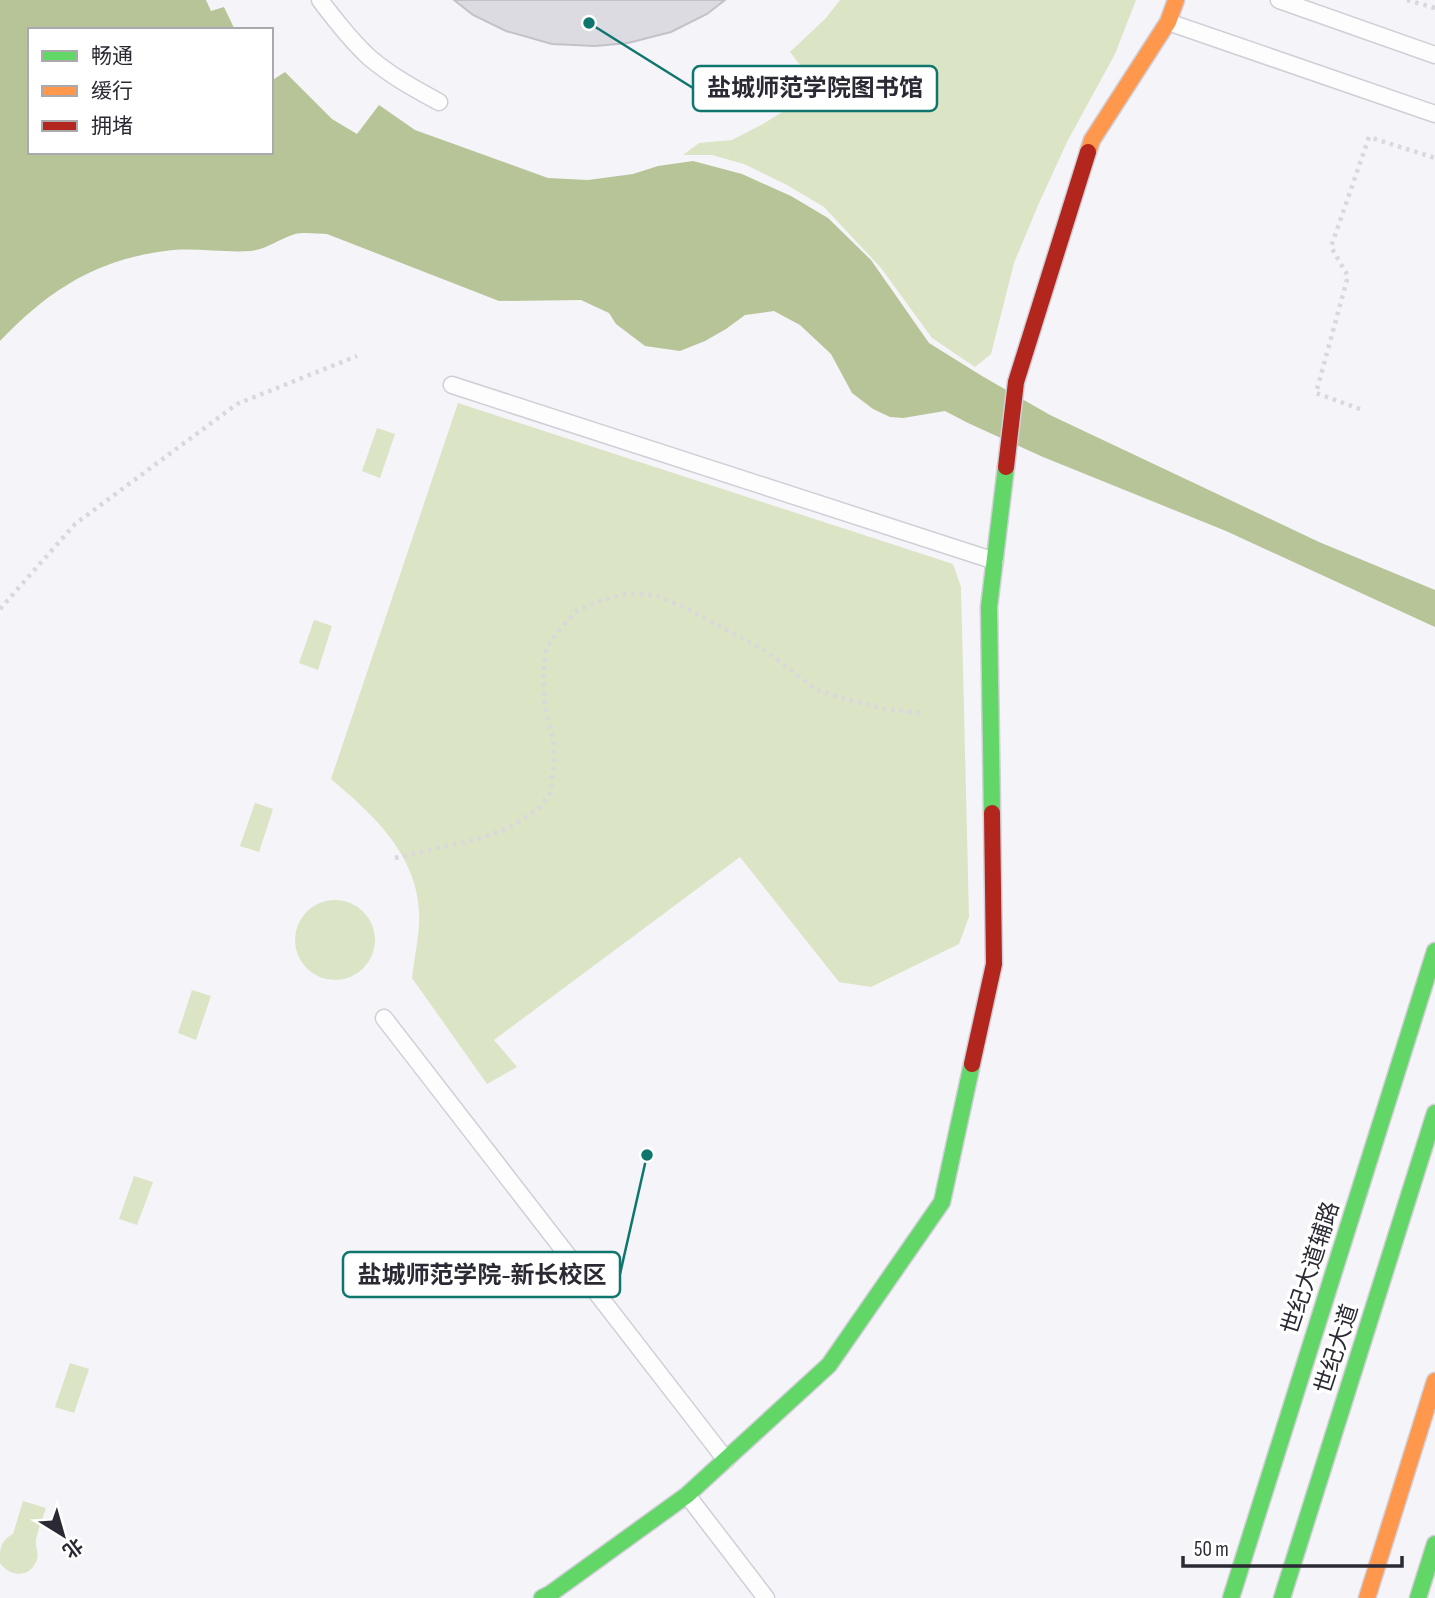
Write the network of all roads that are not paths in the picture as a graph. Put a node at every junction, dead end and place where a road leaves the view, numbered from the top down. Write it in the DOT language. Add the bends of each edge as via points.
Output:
graph roads {
  1 [pos="320,0"];
  2 [pos="1176,0"];
  3 [pos="1279,0"];
  4 [pos="1168,22"];
  5 [pos="1435,55"];
  6 [pos="439,102"];
  7 [pos="1435,114"];
  8 [pos="452,384"];
  9 [pos="995,561"];
  10 [pos="1435,951"];
  11 [pos="384,1018"];
  12 [pos="1435,1113"];
  13 [pos="1435,1381"];
  14 [pos="726,1460"];
  15 [pos="687,1494"];
  16 [pos="1435,1544"];
  17 [pos="542,1598"];
  18 [pos="766,1598"];
  19 [pos="1231,1598"];
  20 [pos="1282,1598"];
  21 [pos="1367,1598"];
  22 [pos="1418,1598"];
  1 -- 6 [label="lane" via="371,58"];
  2 -- 4 [label="street"];
  3 -- 5 [label="lane"];
  4 -- 7 [label="lane"];
  4 -- 9 [label="street" via="1092,140 1016,382"];
  8 -- 9 [label="lane"];
  9 -- 14 [label="street" via="989,607 994,964 942,1202 829,1365"];
  10 -- 19 [label="street, 世纪大道辅路"];
  11 -- 14 [label="lane"];
  12 -- 20 [label="street, 世纪大道"];
  13 -- 21 [label="street"];
  14 -- 15 [label="street"];
  15 -- 17 [label="street"];
  15 -- 18 [label="lane"];
  16 -- 22 [label="street"];
}
